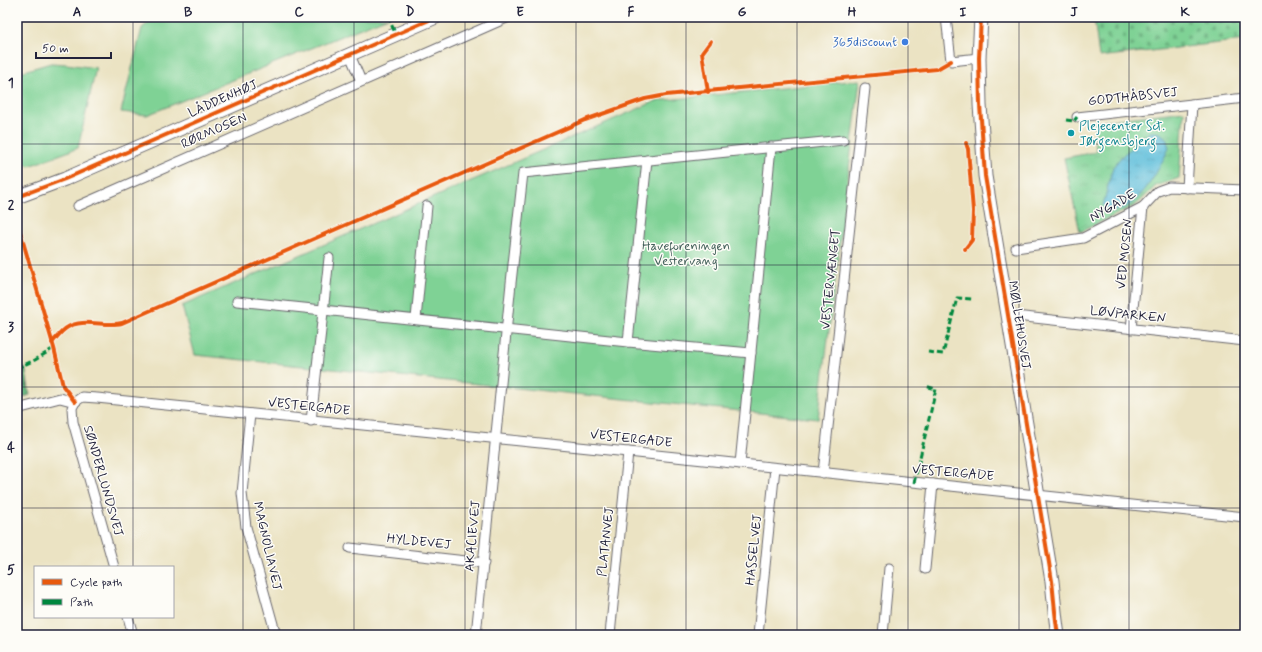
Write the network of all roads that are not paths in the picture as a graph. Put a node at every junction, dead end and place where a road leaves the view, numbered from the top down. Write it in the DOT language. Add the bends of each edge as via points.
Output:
graph roads {
  1 [pos="436,17"];
  2 [pos="509,17"];
  3 [pos="946,17"];
  4 [pos="981,17"];
  5 [pos="350,55"];
  6 [pos="979,58"];
  7 [pos="360,81"];
  8 [pos="865,88"];
  9 [pos="1245,98"];
  10 [pos="1192,104"];
  11 [pos="1077,117"];
  12 [pos="843,140"];
  13 [pos="771,147"];
  14 [pos="646,160"];
  15 [pos="1187,188"];
  16 [pos="1245,190"];
  17 [pos="17,197"];
  18 [pos="78,206"];
  19 [pos="427,206"];
  20 [pos="1143,207"];
  21 [pos="1016,248"];
  22 [pos="329,258"];
  23 [pos="237,301"];
  24 [pos="322,309"];
  25 [pos="1007,315"];
  26 [pos="416,319"];
  27 [pos="507,329"];
  28 [pos="1131,329"];
  29 [pos="1245,341"];
  30 [pos="628,342"];
  31 [pos="751,353"];
  32 [pos="75,402"];
  33 [pos="17,409"];
  34 [pos="250,414"];
  35 [pos="311,421"];
  36 [pos="496,438"];
  37 [pos="628,452"];
  38 [pos="740,464"];
  39 [pos="775,468"];
  40 [pos="823,473"];
  41 [pos="933,484"];
  42 [pos="1037,494"];
  43 [pos="1245,517"];
  44 [pos="350,548"];
  45 [pos="484,563"];
  46 [pos="114,566"];
  47 [pos="889,568"];
  48 [pos="925,570"];
  49 [pos="128,618"];
  50 [pos="133,635"];
  51 [pos="276,635"];
  52 [pos="476,635"];
  53 [pos="610,635"];
  54 [pos="758,635"];
  55 [pos="883,635"];
  56 [pos="1058,635"];
  1 -- 5 [label="street, LÅDDENHØJ"];
  2 -- 7 [label="street, RØRMOSEN"];
  3 -- 6 [label="street" via="951,61"];
  4 -- 6 [label="street, MØLLEHUSVEJ"];
  5 -- 7 [label="street"];
  5 -- 17 [label="street, LÅDDENHØJ" via="65,179"];
  6 -- 25 [label="street, MØLLEHUSVEJ" via="983,159"];
  7 -- 18 [label="street, RØRMOSEN"];
  8 -- 40 [label="street, VESTERVÆNGET"];
  9 -- 10 [label="street, GODTHÅBSVEJ"];
  10 -- 11 [label="street, GODTHÅBSVEJ"];
  10 -- 15 [label="street, GODTHÅBSVEJ"];
  12 -- 13 [label="street"];
  13 -- 14 [label="street"];
  13 -- 31 [label="street"];
  14 -- 27 [label="street" via="524,172"];
  14 -- 30 [label="street"];
  15 -- 16 [label="street, NYGADE"];
  15 -- 20 [label="street, NYGADE" via="1169,187 1158,191"];
  19 -- 26 [label="street"];
  20 -- 21 [label="street, NYGADE" via="1083,238"];
  20 -- 28 [label="street, VED MOSEN"];
  22 -- 24 [label="street"];
  23 -- 24 [label="street"];
  24 -- 26 [label="street"];
  24 -- 35 [label="street"];
  25 -- 28 [label="street, LØVPARKEN"];
  25 -- 42 [label="street, MØLLEHUSVEJ"];
  26 -- 27 [label="street"];
  27 -- 30 [label="street"];
  27 -- 36 [label="street"];
  28 -- 29 [label="street, LØVPARKEN"];
  30 -- 31 [label="street"];
  31 -- 38 [label="street"];
  32 -- 33 [label="street, VESTERGADE" via="60,398"];
  32 -- 34 [label="street, VESTERGADE" via="84,397"];
  32 -- 46 [label="street, SØNDERLUNDSVEJ" via="72,408 73,422"];
  34 -- 35 [label="street, VESTERGADE"];
  34 -- 51 [label="street, MAGNOLIAVEJ" via="242,493 243,511"];
  35 -- 36 [label="street, VESTERGADE"];
  36 -- 37 [label="street, VESTERGADE"];
  36 -- 45 [label="street, AKACIEVEJ"];
  37 -- 38 [label="street, VESTERGADE"];
  37 -- 53 [label="street, PLATANVEJ"];
  38 -- 39 [label="street, VESTERGADE"];
  39 -- 40 [label="street, VESTERGADE"];
  39 -- 54 [label="street, HASSELVEJ"];
  40 -- 41 [label="street, VESTERGADE"];
  41 -- 42 [label="street, VESTERGADE"];
  41 -- 48 [label="street"];
  42 -- 43 [label="street, VESTERGADE"];
  42 -- 56 [label="street, MØLLEHUSVEJ" via="1052,581"];
  44 -- 45 [label="street, HYLDEVEJ"];
  45 -- 52 [label="street, AKACIEVEJ"];
  47 -- 55 [label="street"];
  49 -- 50 [label="street"];
}
